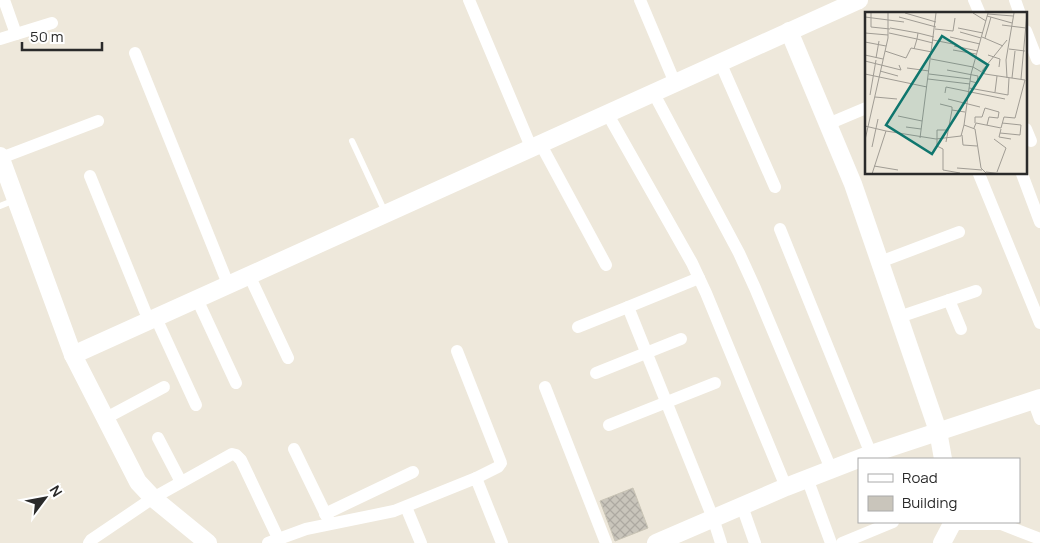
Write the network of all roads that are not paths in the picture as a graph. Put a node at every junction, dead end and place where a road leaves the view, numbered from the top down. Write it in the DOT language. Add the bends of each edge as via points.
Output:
graph roads {
  1 [pos="4,0"];
  2 [pos="469,0"];
  3 [pos="640,0"];
  4 [pos="974,0"];
  5 [pos="1014,0"];
  6 [pos="851,2"];
  7 [pos="979,12"];
  8 [pos="1019,12"];
  9 [pos="52,23"];
  10 [pos="789,30"];
  11 [pos="16,34"];
  12 [pos="1028,36"];
  13 [pos="0,39"];
  14 [pos="135,53"];
  15 [pos="1037,59"];
  16 [pos="720,62"];
  17 [pos="674,83"];
  18 [pos="653,92"];
  19 [pos="865,108"];
  20 [pos="607,113"];
  21 [pos="98,121"];
  22 [pos="828,124"];
  23 [pos="1028,134"];
  24 [pos="352,141"];
  25 [pos="1031,141"];
  26 [pos="536,145"];
  27 [pos="0,157"];
  28 [pos="979,175"];
  29 [pos="1022,175"];
  30 [pos="90,176"];
  31 [pos="775,187"];
  32 [pos="8,203"];
  33 [pos="385,213"];
  34 [pos="1040,222"];
  35 [pos="780,229"];
  36 [pos="959,232"];
  37 [pos="880,262"];
  38 [pos="606,265"];
  39 [pos="249,275"];
  40 [pos="699,278"];
  41 [pos="228,284"];
  42 [pos="976,291"];
  43 [pos="197,299"];
  44 [pos="949,300"];
  45 [pos="628,307"];
  46 [pos="899,317"];
  47 [pos="153,319"];
  48 [pos="1040,323"];
  49 [pos="578,327"];
  50 [pos="961,329"];
  51 [pos="681,339"];
  52 [pos="457,351"];
  53 [pos="647,353"];
  54 [pos="73,355"];
  55 [pos="288,358"];
  56 [pos="596,373"];
  57 [pos="236,383"];
  58 [pos="715,384"];
  59 [pos="545,387"];
  60 [pos="164,388"];
  61 [pos="1037,399"];
  62 [pos="667,403"];
  63 [pos="196,405"];
  64 [pos="106,418"];
  65 [pos="1040,419"];
  66 [pos="609,425"];
  67 [pos="938,431"];
  68 [pos="158,438"];
  69 [pos="294,449"];
  70 [pos="872,456"];
  71 [pos="944,458"];
  72 [pos="858,460"];
  73 [pos="831,469"];
  74 [pos="413,472"];
  75 [pos="476,478"];
  76 [pos="807,478"];
  77 [pos="181,482"];
  78 [pos="786,487"];
  79 [pos="153,498"];
  80 [pos="742,506"];
  81 [pos="406,507"];
  82 [pos="713,518"];
  83 [pos="328,519"];
  84 [pos="890,523"];
  85 [pos="953,523"];
  86 [pos="1040,539"];
  87 [pos="273,541"];
  88 [pos="89,543"];
  89 [pos="208,543"];
  90 [pos="421,543"];
  91 [pos="502,543"];
  92 [pos="606,543"];
  93 [pos="656,543"];
  94 [pos="721,543"];
  95 [pos="755,543"];
  96 [pos="831,543"];
  97 [pos="842,543"];
  98 [pos="942,543"];
  1 -- 11 [label="street"];
  2 -- 26 [label="street"];
  3 -- 17 [label="street"];
  4 -- 7 [label="street"];
  5 -- 8 [label="street"];
  6 -- 10 [label="street"];
  9 -- 11 [label="street"];
  10 -- 16 [label="street"];
  10 -- 22 [label="street"];
  11 -- 13 [label="street"];
  12 -- 15 [label="street"];
  14 -- 41 [label="street"];
  16 -- 17 [label="street"];
  16 -- 31 [label="street"];
  17 -- 18 [label="street"];
  18 -- 20 [label="street"];
  18 -- 73 [label="street" via="739,253"];
  19 -- 22 [label="street"];
  20 -- 26 [label="street"];
  20 -- 40 [label="street"];
  21 -- 27 [label="street"];
  22 -- 37 [label="street"];
  23 -- 25 [label="street"];
  24 -- 33 [label="lane"];
  26 -- 33 [label="street"];
  26 -- 38 [label="street"];
  27 -- 32 [label="street"];
  28 -- 48 [label="street"];
  29 -- 34 [label="street"];
  30 -- 47 [label="street"];
  32 -- 54 [label="street"];
  33 -- 39 [label="street"];
  35 -- 70 [label="street"];
  36 -- 37 [label="street"];
  37 -- 46 [label="street"];
  39 -- 41 [label="street"];
  39 -- 55 [label="street"];
  40 -- 45 [label="street"];
  40 -- 78 [label="street"];
  41 -- 43 [label="street"];
  42 -- 44 [label="street"];
  43 -- 47 [label="street"];
  43 -- 57 [label="street"];
  44 -- 46 [label="street"];
  44 -- 50 [label="street"];
  45 -- 49 [label="street"];
  45 -- 53 [label="street"];
  46 -- 67 [label="street"];
  47 -- 54 [label="street"];
  47 -- 63 [label="street"];
  51 -- 53 [label="street"];
  52 -- 75 [label="street" via="501,463"];
  53 -- 56 [label="street"];
  53 -- 62 [label="street"];
  54 -- 64 [label="street"];
  58 -- 62 [label="street"];
  59 -- 92 [label="street"];
  60 -- 64 [label="street"];
  61 -- 65 [label="street"];
  61 -- 67 [label="street"];
  62 -- 66 [label="street"];
  62 -- 82 [label="street"];
  64 -- 79 [label="street" via="138,482"];
  67 -- 70 [label="street"];
  67 -- 71 [label="street"];
  68 -- 77 [label="street"];
  69 -- 83 [label="street"];
  72 -- 73 [label="street"];
  73 -- 76 [label="street"];
  74 -- 83 [label="street"];
  75 -- 81 [label="street"];
  75 -- 91 [label="street"];
  76 -- 78 [label="street"];
  76 -- 96 [label="street"];
  77 -- 79 [label="street"];
  77 -- 87 [label="street" via="228,455 236,455 241,460"];
  78 -- 80 [label="street"];
  79 -- 88 [label="street"];
  79 -- 89 [label="street"];
  80 -- 82 [label="street"];
  80 -- 95 [label="street"];
  81 -- 83 [label="street" via="381,515"];
  81 -- 90 [label="street"];
  82 -- 93 [label="street"];
  82 -- 94 [label="street"];
  83 -- 87 [label="street"];
  84 -- 97 [label="street"];
  85 -- 86 [label="street" via="1001,524"];
  85 -- 98 [label="street"];
}
